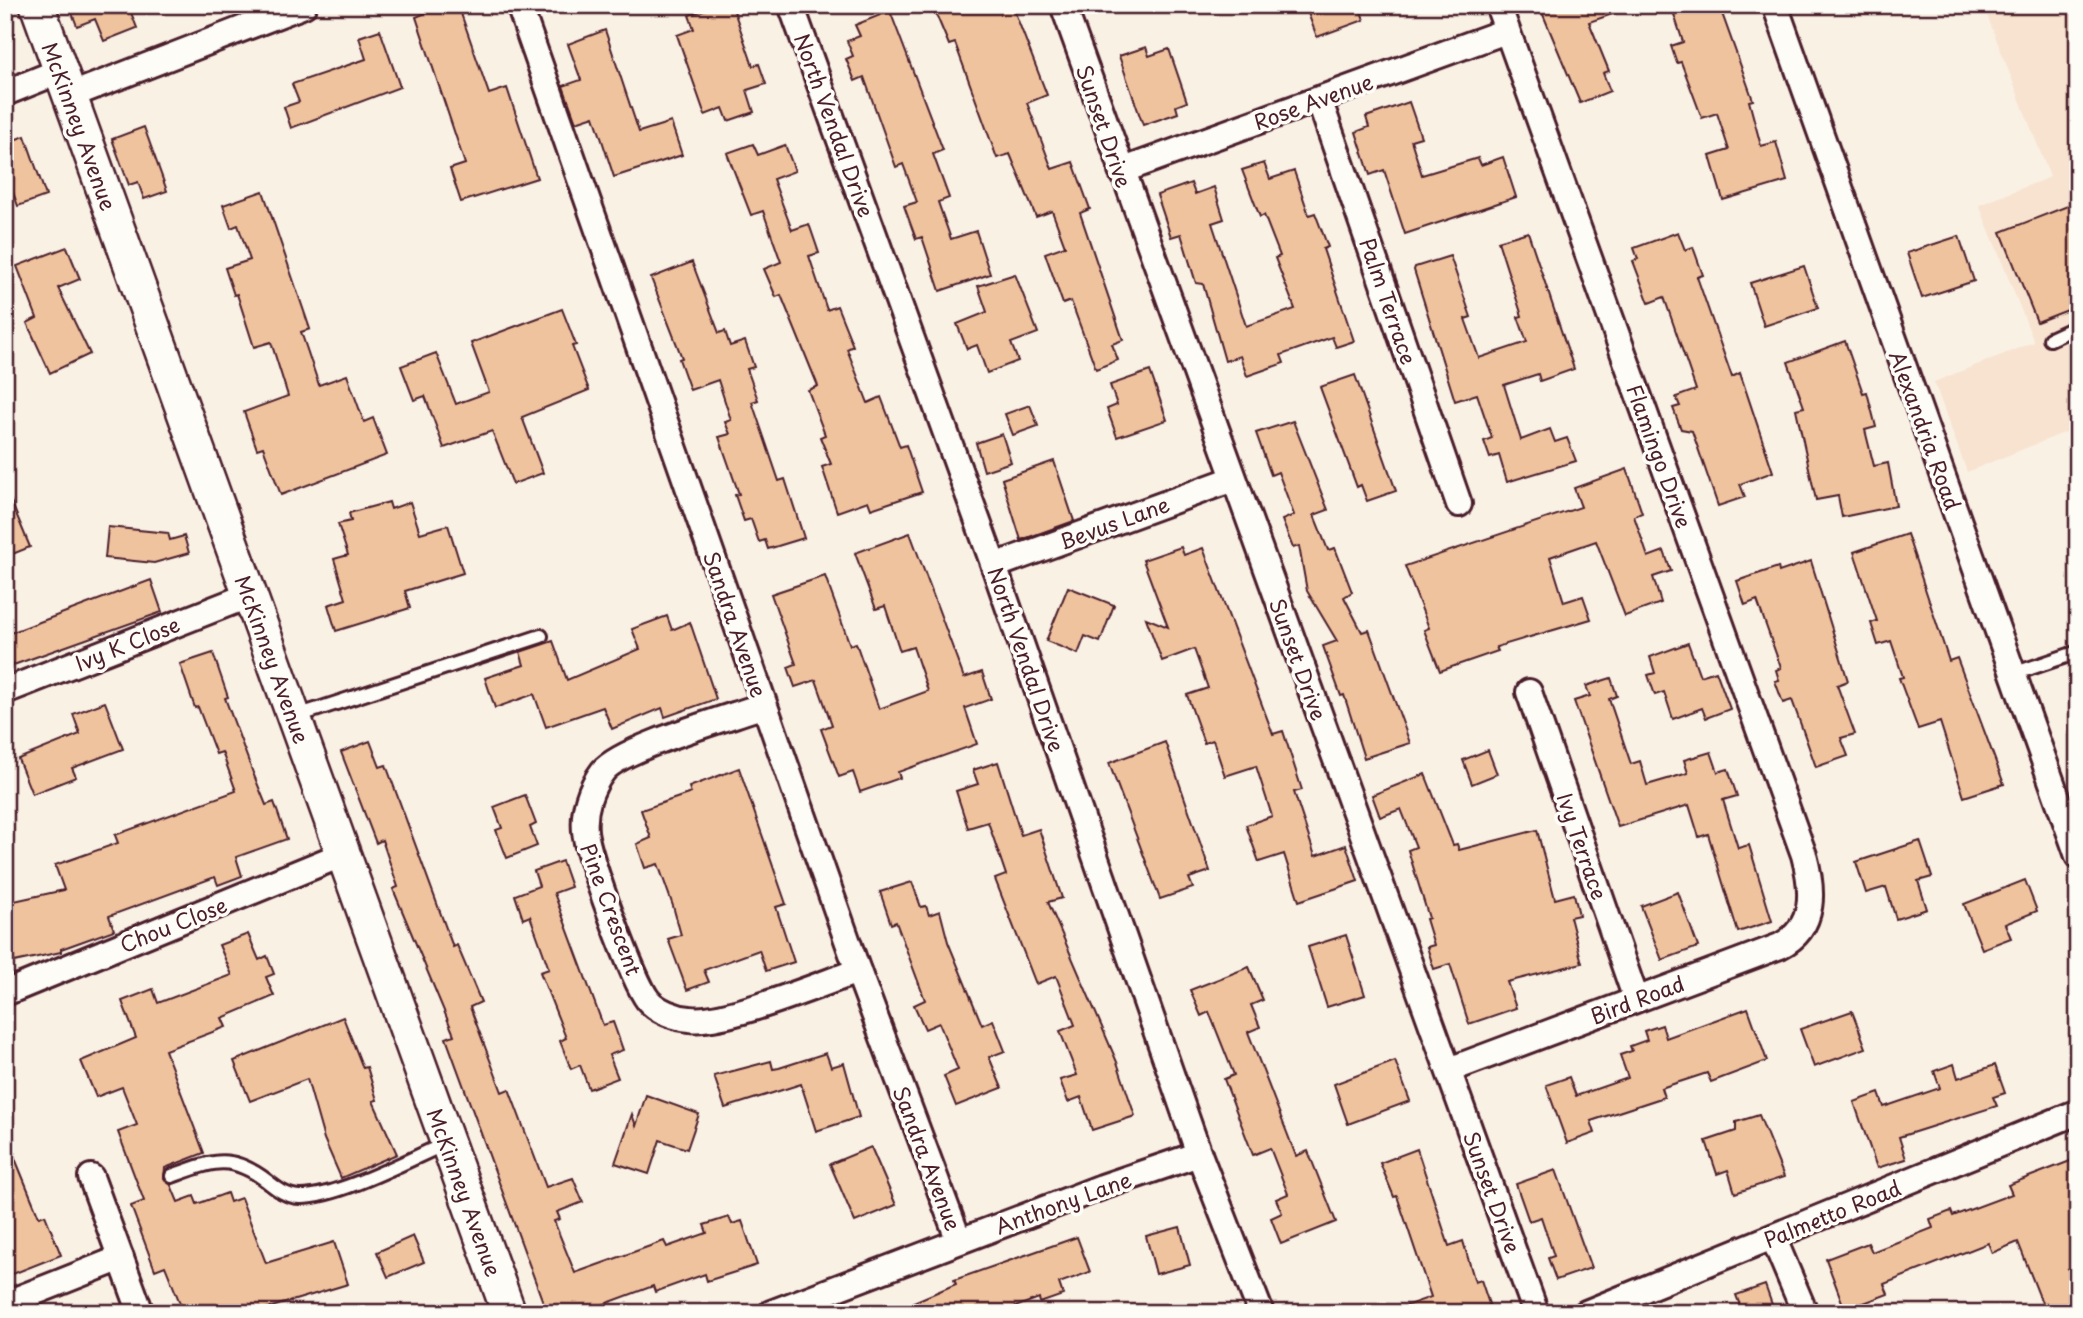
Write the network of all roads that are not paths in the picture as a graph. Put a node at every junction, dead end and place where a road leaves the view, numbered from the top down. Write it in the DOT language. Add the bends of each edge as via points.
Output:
graph roads {
  1 [pos="37,5"];
  2 [pos="304,5"];
  3 [pos="519,5"];
  4 [pos="791,5"];
  5 [pos="1063,5"];
  6 [pos="1498,5"];
  7 [pos="1775,5"];
  8 [pos="1506,31"];
  9 [pos="65,83"];
  10 [pos="5,93"];
  11 [pos="1319,99"];
  12 [pos="1121,171"];
  13 [pos="2078,326"];
  14 [pos="2050,339"];
  15 [pos="1233,479"];
  16 [pos="1460,504"];
  17 [pos="994,566"];
  18 [pos="250,595"];
  19 [pos="541,636"];
  20 [pos="2078,652"];
  21 [pos="2013,674"];
  22 [pos="5,691"];
  23 [pos="1529,692"];
  24 [pos="764,705"];
  25 [pos="294,717"];
  26 [pos="341,855"];
  27 [pos="2078,856"];
  28 [pos="1810,909"];
  29 [pos="858,971"];
  30 [pos="5,993"];
  31 [pos="1636,999"];
  32 [pos="1449,1070"];
  33 [pos="2078,1112"];
  34 [pos="447,1143"];
  35 [pos="1199,1154"];
  36 [pos="172,1176"];
  37 [pos="91,1177"];
  38 [pos="1773,1237"];
  39 [pos="959,1241"];
  40 [pos="121,1258"];
  41 [pos="5,1304"];
  42 [pos="141,1313"];
  43 [pos="509,1313"];
  44 [pos="771,1313"];
  45 [pos="1261,1313"];
  46 [pos="1536,1313"];
  47 [pos="1586,1313"];
  48 [pos="1805,1313"];
  1 -- 9 [label="street, McKinney Avenue"];
  2 -- 9 [label="street"];
  3 -- 24 [label="street, Sandra Avenue"];
  4 -- 17 [label="street, North Vendal Drive"];
  5 -- 12 [label="street, Sunset Drive"];
  6 -- 8 [label="street, Flamingo Drive"];
  7 -- 21 [label="street, Alexandria Road"];
  8 -- 11 [label="street, Rose Avenue"];
  8 -- 28 [label="street, Flamingo Drive" via="1804,855 1811,886"];
  9 -- 10 [label="street"];
  9 -- 18 [label="street, McKinney Avenue"];
  11 -- 12 [label="street, Rose Avenue"];
  11 -- 16 [label="street, Palm Terrace"];
  12 -- 15 [label="street, Sunset Drive"];
  13 -- 14 [label="lane"];
  15 -- 17 [label="street, Bevus Lane"];
  15 -- 32 [label="street, Sunset Drive"];
  17 -- 35 [label="street, North Vendal Drive"];
  18 -- 22 [label="street, Ivy K Close"];
  18 -- 25 [label="street, McKinney Avenue"];
  19 -- 25 [label="lane"];
  20 -- 21 [label="lane"];
  21 -- 27 [label="street, Alexandria Road"];
  23 -- 31 [label="street, Ivy Terrace"];
  24 -- 29 [label="street, Sandra Avenue"];
  24 -- 29 [label="street, Pine Crescent" via="627,755 603,770 588,799 585,817 590,854 636,979 648,1001 675,1016 706,1020 724,1016"];
  25 -- 26 [label="street, McKinney Avenue"];
  26 -- 30 [label="street, Chou Close"];
  26 -- 34 [label="street, McKinney Avenue"];
  28 -- 31 [label="street, Bird Road" via="1790,941"];
  29 -- 39 [label="street, Sandra Avenue"];
  31 -- 32 [label="street, Bird Road"];
  32 -- 46 [label="street, Sunset Drive"];
  33 -- 38 [label="street, Palmetto Road"];
  34 -- 36 [label="lane" via="309,1196 286,1194 237,1163 207,1163"];
  34 -- 43 [label="street, McKinney Avenue"];
  35 -- 39 [label="street, Anthony Lane"];
  35 -- 45 [label="street, North Vendal Drive"];
  37 -- 40 [label="street"];
  38 -- 47 [label="street, Palmetto Road"];
  38 -- 48 [label="street"];
  39 -- 44 [label="street, Anthony Lane"];
  40 -- 41 [label="street"];
  40 -- 42 [label="street"];
}
